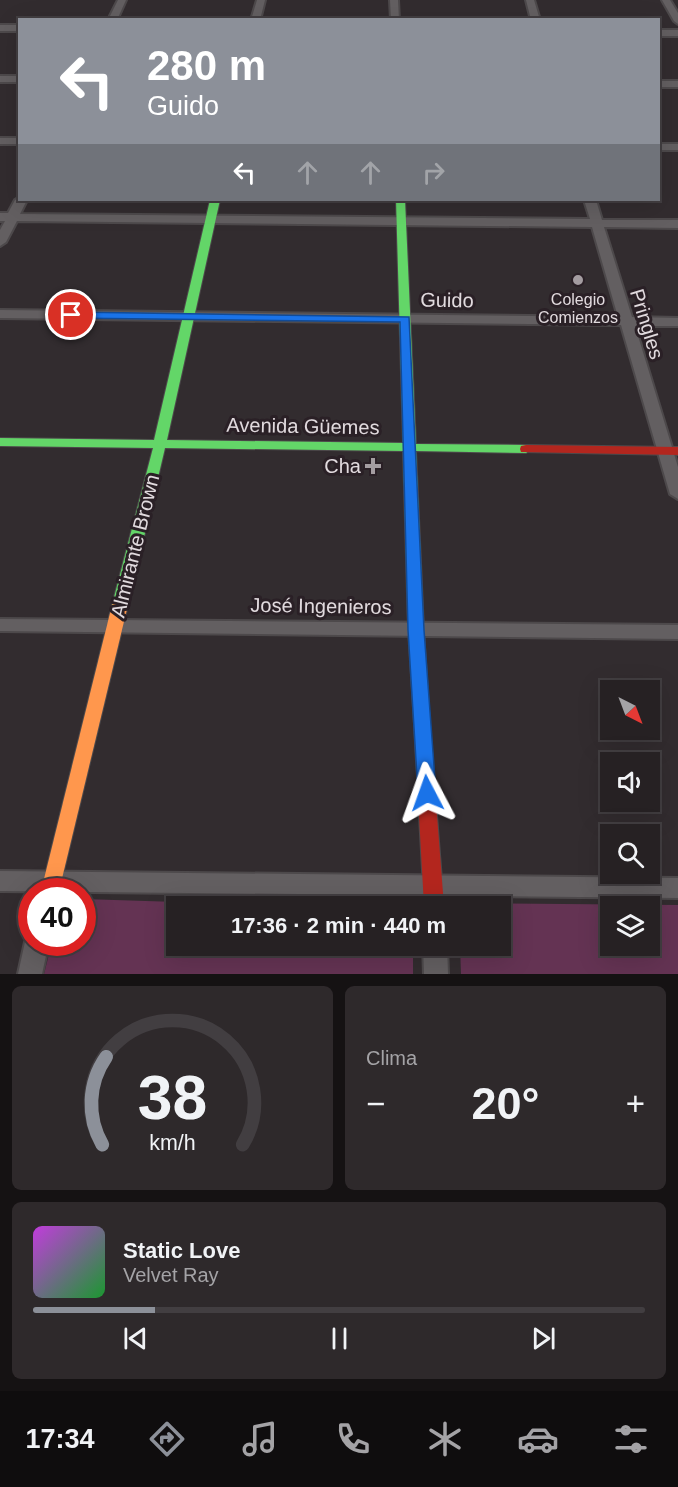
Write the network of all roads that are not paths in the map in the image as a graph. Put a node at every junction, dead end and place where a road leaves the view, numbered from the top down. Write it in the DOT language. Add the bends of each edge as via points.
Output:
graph roads {
  1 [pos="122,0"];
  2 [pos="261,0"];
  3 [pos="394,0"];
  4 [pos="530,0"];
  5 [pos="666,0"];
  6 [pos="113,18"];
  7 [pos="256,18"];
  8 [pos="395,18"];
  9 [pos="535,18"];
  10 [pos="678,21"];
  11 [pos="0,27"];
  12 [pos="18,28"];
  13 [pos="660,33"];
  14 [pos="678,33"];
  15 [pos="0,79"];
  16 [pos="18,79"];
  17 [pos="660,84"];
  18 [pos="678,84"];
  19 [pos="0,141"];
  20 [pos="18,141"];
  21 [pos="660,147"];
  22 [pos="678,147"];
  23 [pos="20,201"];
  24 [pos="215,201"];
  25 [pos="401,201"];
  26 [pos="590,201"];
  27 [pos="6,217"];
  28 [pos="211,219"];
  29 [pos="402,221"];
  30 [pos="597,223"];
  31 [pos="678,224"];
  32 [pos="0,242"];
  33 [pos="0,314"];
  34 [pos="190,316"];
  35 [pos="405,319"];
  36 [pos="626,322"];
  37 [pos="678,322"];
  38 [pos="0,442"];
  39 [pos="160,444"];
  40 [pos="410,447"];
  41 [pos="671,450"];
  42 [pos="678,494"];
  43 [pos="0,625"];
  44 [pos="115,626"];
  45 [pos="416,630"];
  46 [pos="678,632"];
  47 [pos="53,878"];
  48 [pos="0,881"];
  49 [pos="18,883"];
  50 [pos="96,888"];
  51 [pos="678,888"];
  52 [pos="434,896"];
  53 [pos="34,956"];
  54 [pos="435,956"];
  55 [pos="30,974"];
  56 [pos="436,974"];
  1 -- 6 [label="street"];
  2 -- 7 [label="street"];
  3 -- 8 [label="street"];
  4 -- 9 [label="street"];
  5 -- 10 [label="street"];
  11 -- 12 [label="street"];
  13 -- 14 [label="street"];
  15 -- 16 [label="street"];
  17 -- 18 [label="street"];
  19 -- 20 [label="street"];
  21 -- 22 [label="street"];
  23 -- 27 [label="street"];
  24 -- 28 [label="street, Almirante Brown"];
  25 -- 29 [label="street"];
  26 -- 30 [label="street, Pringles"];
  27 -- 28 [label="street"];
  27 -- 32 [label="street"];
  28 -- 29 [label="street"];
  28 -- 34 [label="street, Almirante Brown"];
  29 -- 30 [label="street"];
  29 -- 35 [label="street"];
  30 -- 31 [label="street"];
  30 -- 36 [label="street, Pringles"];
  33 -- 34 [label="street, Guido"];
  34 -- 35 [label="street, Guido"];
  34 -- 39 [label="street, Almirante Brown"];
  35 -- 36 [label="street, Guido"];
  35 -- 40 [label="street"];
  36 -- 37 [label="street, Guido"];
  36 -- 41 [label="street, Pringles"];
  38 -- 39 [label="street, Avenida Güemes"];
  39 -- 40 [label="street, Avenida Güemes"];
  39 -- 44 [label="street, Almirante Brown"];
  40 -- 41 [label="street, Avenida Güemes"];
  40 -- 45 [label="street"];
  41 -- 42 [label="street, Pringles"];
  43 -- 44 [label="street, José Ingenieros"];
  44 -- 45 [label="street, José Ingenieros"];
  44 -- 47 [label="street, Almirante Brown"];
  45 -- 46 [label="street, José Ingenieros"];
  45 -- 52 [label="street"];
  48 -- 49 [label="street"];
  50 -- 52 [label="street"];
  51 -- 52 [label="street"];
  53 -- 55 [label="street"];
  54 -- 56 [label="street"];
}
